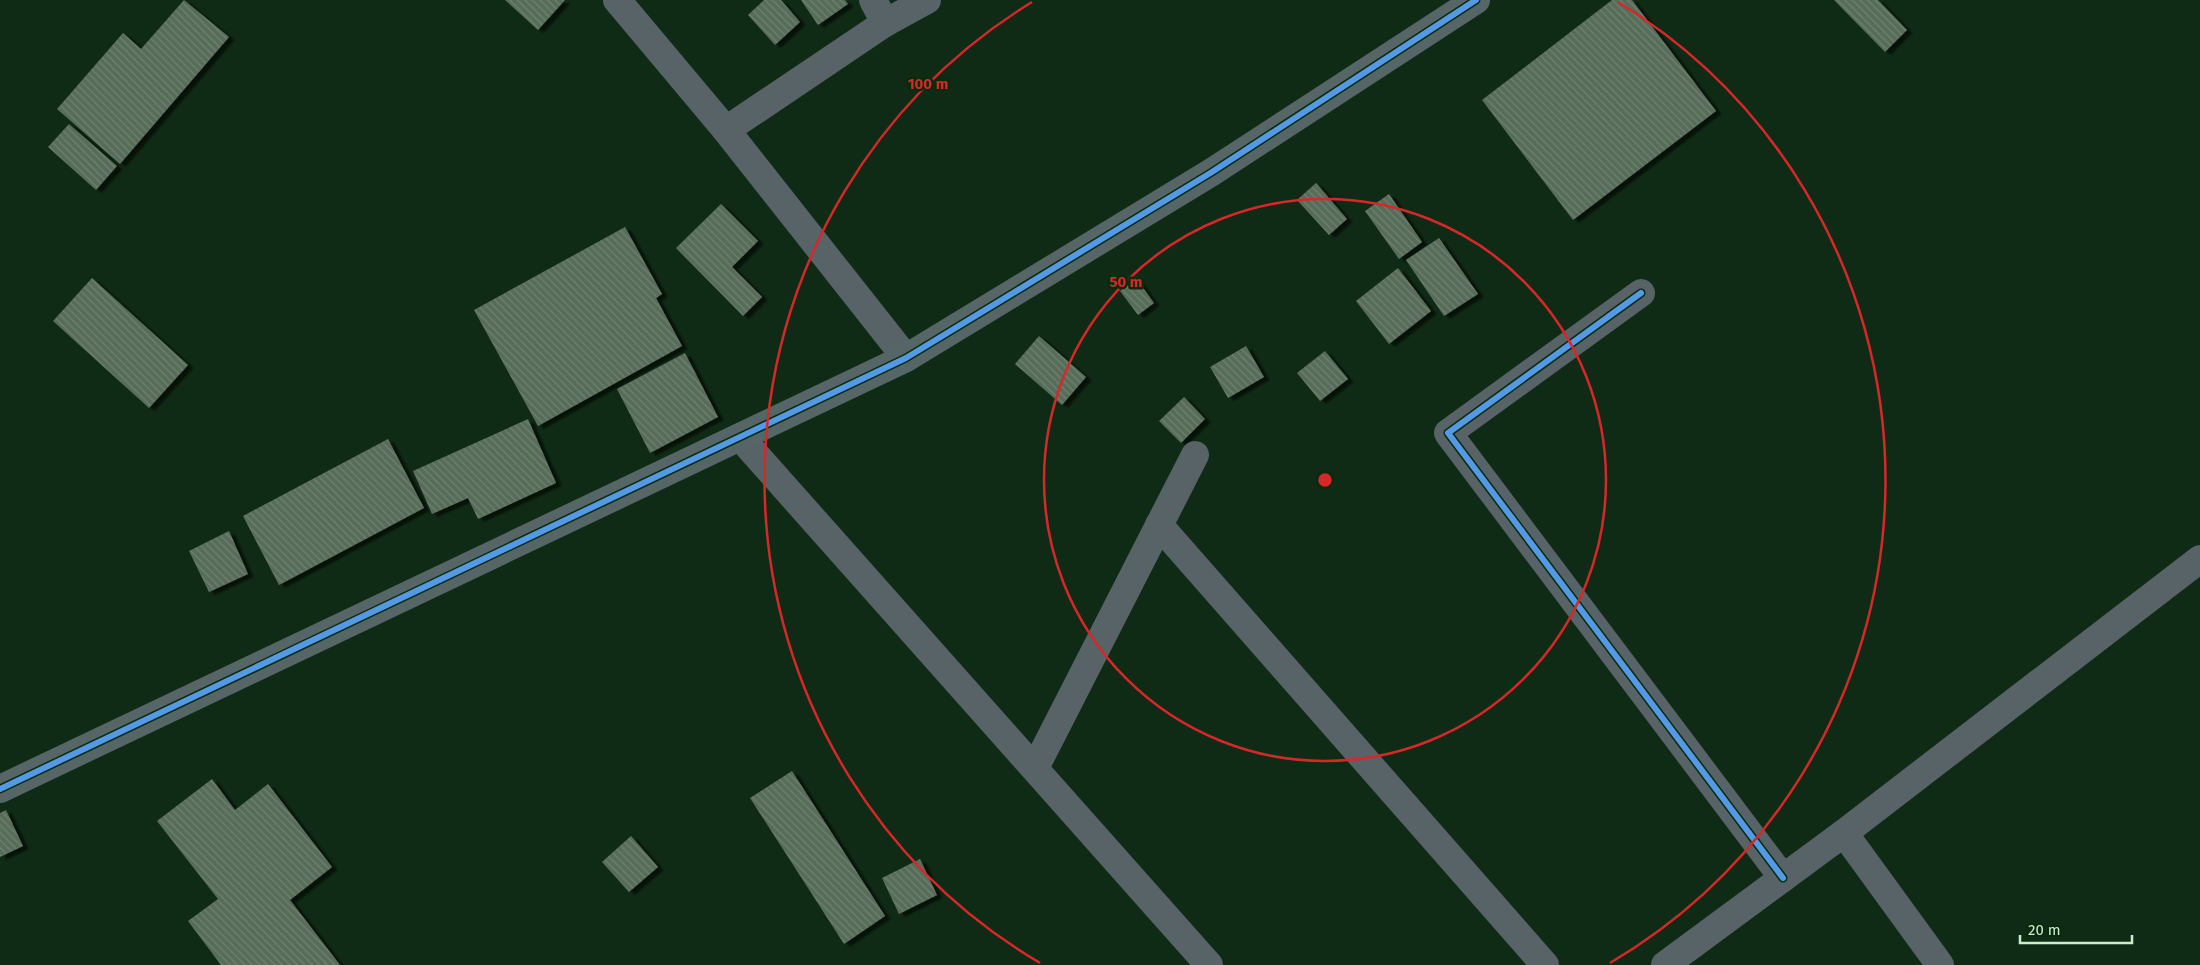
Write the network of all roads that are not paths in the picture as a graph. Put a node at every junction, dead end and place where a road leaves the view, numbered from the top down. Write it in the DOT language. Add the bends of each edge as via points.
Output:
graph roads {
  1 [pos="617,0"];
  2 [pos="927,0"];
  3 [pos="1476,0"];
  4 [pos="879,11"];
  5 [pos="726,130"];
  6 [pos="1641,293"];
  7 [pos="906,358"];
  8 [pos="740,437"];
  9 [pos="1194,455"];
  10 [pos="1159,525"];
  11 [pos="2200,560"];
  12 [pos="1035,768"];
  13 [pos="0,789"];
  14 [pos="1844,833"];
  15 [pos="1783,878"];
  16 [pos="1209,965"];
  17 [pos="1546,965"];
  18 [pos="1664,965"];
  19 [pos="1940,965"];
  1 -- 5 [label="street"];
  2 -- 4 [label="street"];
  3 -- 7 [label="street" via="1212,172"];
  4 -- 5 [label="street"];
  5 -- 7 [label="street"];
  6 -- 15 [label="street" via="1448,433"];
  7 -- 8 [label="street"];
  8 -- 12 [label="street"];
  8 -- 13 [label="street"];
  9 -- 10 [label="street"];
  10 -- 12 [label="street"];
  10 -- 17 [label="street"];
  11 -- 14 [label="street"];
  12 -- 16 [label="street"];
  14 -- 15 [label="street"];
  14 -- 19 [label="street"];
  15 -- 18 [label="street"];
}
